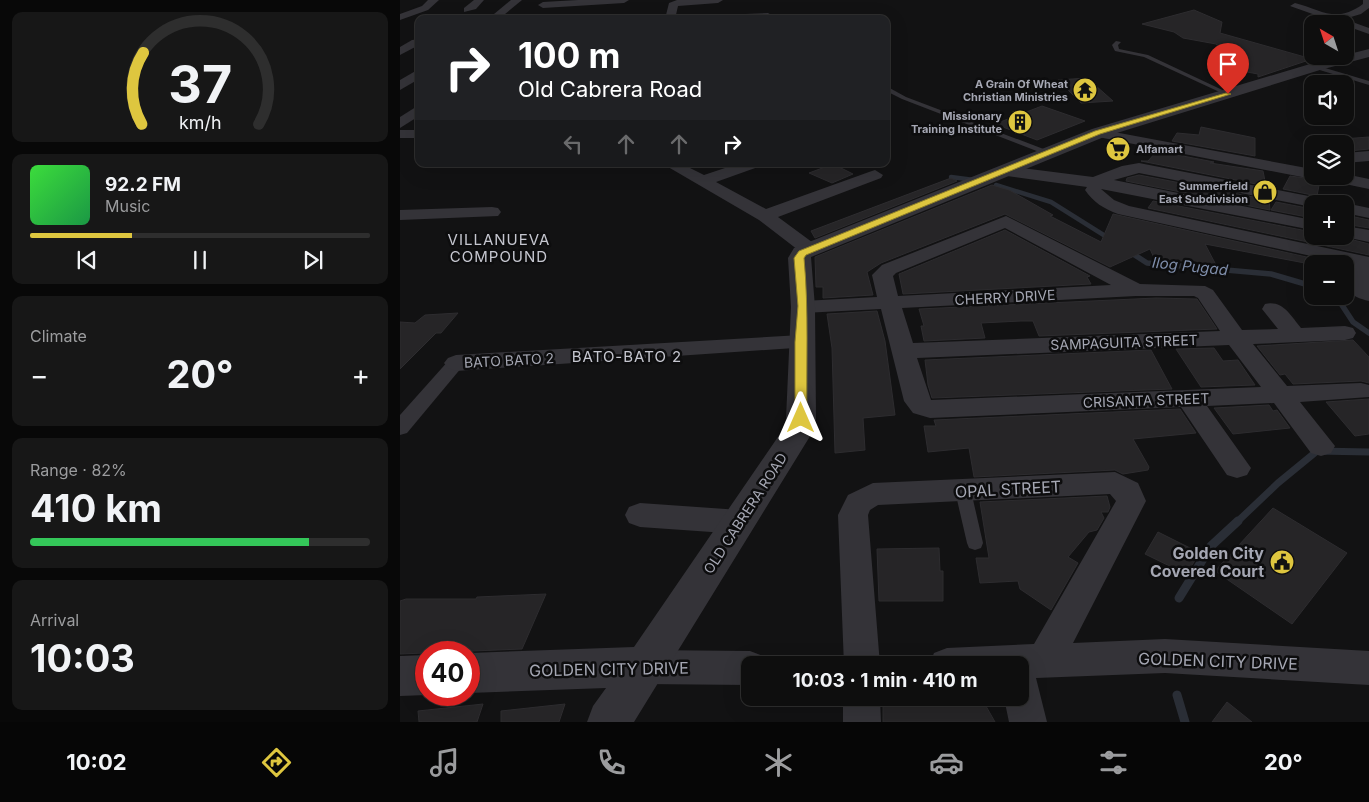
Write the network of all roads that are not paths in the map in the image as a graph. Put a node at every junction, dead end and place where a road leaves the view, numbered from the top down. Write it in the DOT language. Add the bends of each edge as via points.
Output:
graph roads {
  1 [pos="434,0"];
  2 [pos="479,0"];
  3 [pos="517,0"];
  4 [pos="624,0"];
  5 [pos="718,0"];
  6 [pos="1310,0"];
  7 [pos="1368,0"];
  8 [pos="568,2"];
  9 [pos="543,6"];
  10 [pos="1330,8"];
  11 [pos="467,10"];
  12 [pos="1312,13"];
  13 [pos="498,15"];
  14 [pos="671,15"];
  15 [pos="1319,15"];
  16 [pos="1347,15"];
  17 [pos="400,17"];
  18 [pos="1369,22"];
  19 [pos="1354,26"];
  20 [pos="1354,27"];
  21 [pos="1369,31"];
  22 [pos="415,42"];
  23 [pos="1118,42"];
  24 [pos="400,43"];
  25 [pos="415,43"];
  26 [pos="400,52"];
  27 [pos="1369,53"];
  28 [pos="1316,67"];
  29 [pos="415,76"];
  30 [pos="1369,83"];
  31 [pos="400,86"];
  32 [pos="890,90"];
  33 [pos="1228,94"];
  34 [pos="942,106"];
  35 [pos="413,112"];
  36 [pos="400,124"];
  37 [pos="1098,133"];
  38 [pos="400,134"];
  39 [pos="415,134"];
  40 [pos="1054,151"];
  41 [pos="1369,156"];
  42 [pos="1354,157"];
  43 [pos="1304,163"];
  44 [pos="677,167"];
  45 [pos="743,167"];
  46 [pos="1276,167"];
  47 [pos="1304,172"];
  48 [pos="999,174"];
  49 [pos="875,175"];
  50 [pos="703,181"];
  51 [pos="1354,181"];
  52 [pos="1369,184"];
  53 [pos="1094,186"];
  54 [pos="1304,200"];
  55 [pos="1354,210"];
  56 [pos="492,212"];
  57 [pos="1369,213"];
  58 [pos="400,215"];
  59 [pos="765,216"];
  60 [pos="1304,224"];
  61 [pos="1354,234"];
  62 [pos="1369,236"];
  63 [pos="809,249"];
  64 [pos="1363,262"];
  65 [pos="1136,290"];
  66 [pos="1369,296"];
  67 [pos="890,304"];
  68 [pos="803,306"];
  69 [pos="1273,309"];
  70 [pos="1345,333"];
  71 [pos="1295,335"];
  72 [pos="1236,338"];
  73 [pos="801,342"];
  74 [pos="904,351"];
  75 [pos="456,363"];
  76 [pos="1361,391"];
  77 [pos="1280,394"];
  78 [pos="1188,398"];
  79 [pos="400,428"];
  80 [pos="1321,446"];
  81 [pos="1237,468"];
  82 [pos="963,491"];
  83 [pos="640,515"];
  84 [pos="740,522"];
  85 [pos="974,542"];
  86 [pos="861,656"];
  87 [pos="1029,660"];
  88 [pos="643,667"];
  89 [pos="741,668"];
  90 [pos="1029,668"];
  91 [pos="1369,668"];
  92 [pos="480,673"];
  93 [pos="415,675"];
  94 [pos="400,676"];
  95 [pos="862,706"];
  96 [pos="1027,706"];
  97 [pos="609,722"];
  98 [pos="862,722"];
  99 [pos="1028,722"];
  1 -- 17 [label="street" via="425,8"];
  2 -- 11 [label="street"];
  3 -- 13 [label="street"];
  4 -- 8 [label="street"];
  5 -- 14 [label="street" via="674,3"];
  6 -- 12 [label="street" via="1295,6"];
  7 -- 16 [label="street" via="1358,12"];
  8 -- 9 [label="street"];
  10 -- 12 [label="street"];
  12 -- 15 [label="street"];
  18 -- 19 [label="street"];
  20 -- 21 [label="street"];
  22 -- 24 [label="street"];
  23 -- 33 [label="lane" via="1115,45 1117,50 1146,56"];
  25 -- 26 [label="street"];
  27 -- 28 [label="street"];
  28 -- 30 [label="lane"];
  28 -- 33 [label="street"];
  29 -- 31 [label="street"];
  32 -- 40 [label="lane"];
  33 -- 37 [label="street"];
  34 -- 40 [label="lane"];
  35 -- 36 [label="street"];
  37 -- 40 [label="street"];
  37 -- 46 [label="street"];
  38 -- 39 [label="street"];
  40 -- 48 [label="street"];
  41 -- 42 [label="street"];
  43 -- 46 [label="street"];
  44 -- 50 [label="street"];
  45 -- 50 [label="street"];
  46 -- 47 [label="street"];
  48 -- 53 [label="street"];
  48 -- 63 [label="street"];
  49 -- 59 [label="street"];
  50 -- 59 [label="street"];
  51 -- 52 [label="street"];
  53 -- 54 [label="street" via="1128,168 1139,168"];
  53 -- 60 [label="street"];
  53 -- 64 [label="street" via="1108,204 1124,210"];
  55 -- 57 [label="street"];
  56 -- 58 [label="street"];
  59 -- 63 [label="street"];
  61 -- 62 [label="street"];
  63 -- 68 [label="street, OLD CABRERA ROAD" via="799,258"];
  64 -- 66 [label="street" via="1357,287"];
  65 -- 67 [label="street, CHERRY DRIVE"];
  65 -- 67 [label="street" via="1012,222 1000,222 884,271 882,276"];
  65 -- 72 [label="street, CHERRY DRIVE" via="1198,290 1206,294"];
  67 -- 68 [label="street, CHERRY DRIVE"];
  67 -- 74 [label="street"];
  68 -- 73 [label="street, OLD CABRERA ROAD"];
  69 -- 71 [label="street"];
  70 -- 71 [label="street, SAMPAGUITA STREET"];
  71 -- 72 [label="street, SAMPAGUITA STREET"];
  72 -- 74 [label="street, SAMPAGUITA STREET"];
  72 -- 77 [label="street"];
  73 -- 75 [label="street, BATO BATO 2"];
  73 -- 84 [label="street, OLD CABRERA ROAD" via="801,418 797,433"];
  74 -- 78 [label="street, CRISANTA STREET" via="917,401 930,408"];
  75 -- 79 [label="street"];
  76 -- 77 [label="street, CRISANTA STREET"];
  77 -- 78 [label="street, CRISANTA STREET"];
  77 -- 80 [label="street"];
  78 -- 81 [label="street"];
  82 -- 85 [label="lane"];
  82 -- 86 [label="street, OPAL STREET" via="873,494 858,503 853,515"];
  82 -- 87 [label="street, OPAL STREET" via="1115,483 1128,491 1132,501"];
  83 -- 84 [label="street"];
  84 -- 88 [label="street, OLD CABRERA ROAD"];
  88 -- 89 [label="street, GOLDEN CITY DRIVE"];
  88 -- 92 [label="street, GOLDEN CITY DRIVE"];
  88 -- 97 [label="street, OLD CABRERA ROAD"];
  90 -- 91 [label="street, GOLDEN CITY DRIVE" via="1164,656"];
  93 -- 94 [label="street"];
  95 -- 98 [label="street"];
  96 -- 99 [label="street"];
}
